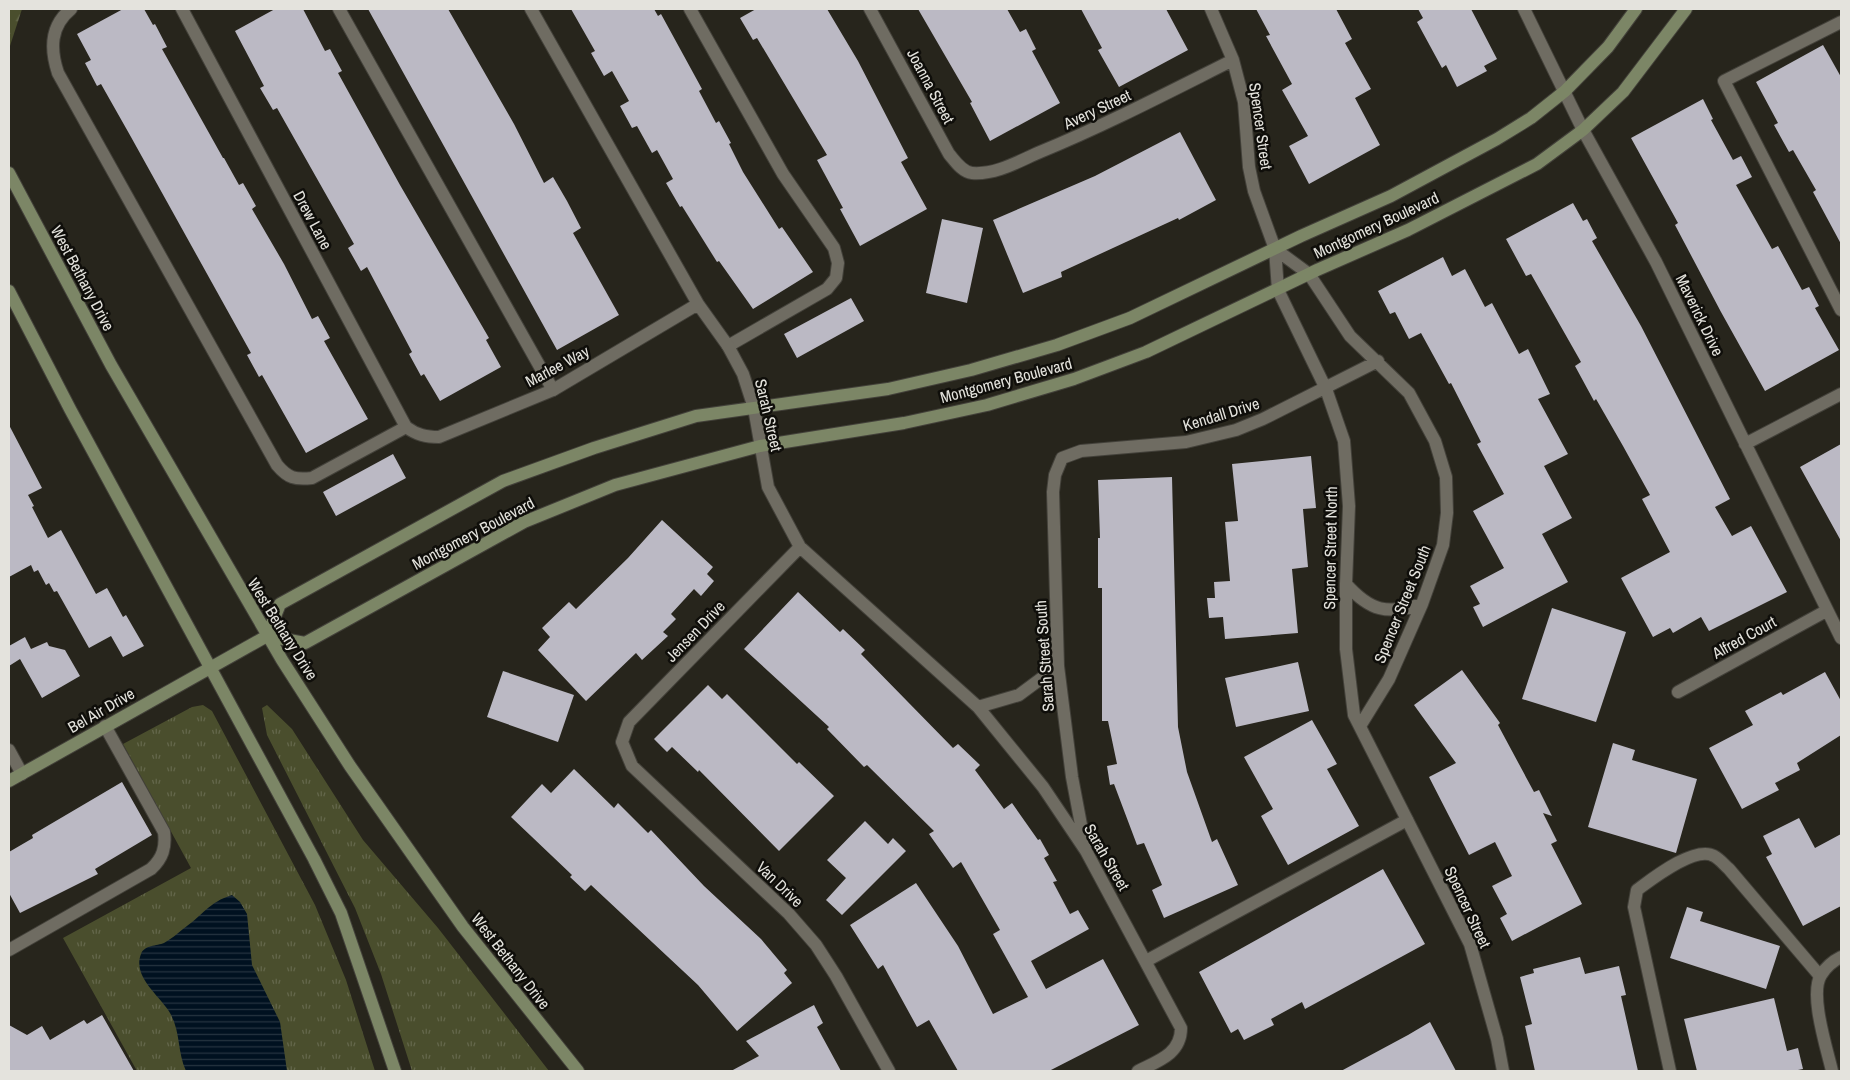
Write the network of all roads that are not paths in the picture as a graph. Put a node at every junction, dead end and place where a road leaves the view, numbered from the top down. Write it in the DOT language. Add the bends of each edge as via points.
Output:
graph roads {
  1 [pos="71,9"];
  2 [pos="182,9"];
  3 [pos="340,9"];
  4 [pos="531,9"];
  5 [pos="690,9"];
  6 [pos="870,9"];
  7 [pos="1211,9"];
  8 [pos="1524,9"];
  9 [pos="1636,9"];
  10 [pos="1686,9"];
  11 [pos="1841,22"];
  12 [pos="1233,60"];
  13 [pos="1565,91"];
  14 [pos="1583,130"];
  15 [pos="9,173"];
  16 [pos="969,173"];
  17 [pos="1276,249"];
  18 [pos="1309,274"];
  19 [pos="1278,290"];
  20 [pos="9,291"];
  21 [pos="698,304"];
  22 [pos="1841,310"];
  23 [pos="728,346"];
  24 [pos="1378,361"];
  25 [pos="1326,389"];
  26 [pos="553,390"];
  27 [pos="1841,394"];
  28 [pos="754,408"];
  29 [pos="406,427"];
  30 [pos="1745,444"];
  31 [pos="760,446"];
  32 [pos="1062,458"];
  33 [pos="800,547"];
  34 [pos="1346,584"];
  35 [pos="1422,604"];
  36 [pos="1826,611"];
  37 [pos="267,636"];
  38 [pos="1841,638"];
  39 [pos="1058,666"];
  40 [pos="210,667"];
  41 [pos="1678,692"];
  42 [pos="978,707"];
  43 [pos="105,726"];
  44 [pos="1360,726"];
  45 [pos="622,742"];
  46 [pos="9,750"];
  47 [pos="22,774"];
  48 [pos="9,781"];
  49 [pos="1407,820"];
  50 [pos="1086,851"];
  51 [pos="9,950"];
  52 [pos="1841,957"];
  53 [pos="1146,961"];
  54 [pos="1820,976"];
  55 [pos="395,1071"];
  56 [pos="578,1071"];
  57 [pos="889,1071"];
  58 [pos="1138,1071"];
  59 [pos="1503,1071"];
  60 [pos="1670,1071"];
  61 [pos="1832,1071"];
  1 -- 29 [label="street" via="55,28 53,58 58,73 277,466 287,476 299,480 312,478"];
  2 -- 29 [label="street, Drew Lane"];
  3 -- 26 [label="street"];
  4 -- 21 [label="street, Sarah Street"];
  5 -- 23 [label="street" via="783,174 834,248 838,263 836,278 827,288"];
  6 -- 16 [label="street, Joanna Street" via="949,154 958,166"];
  7 -- 12 [label="street, Spencer Street"];
  8 -- 13 [label="street, Maverick Drive"];
  9 -- 13 [label="street, Montgomery Boulevard" via="1608,47"];
  10 -- 14 [label="street, Montgomery Boulevard" via="1623,92"];
  11 -- 22 [label="street" via="1724,82"];
  12 -- 16 [label="street, Avery Street" via="1092,131 1005,167"];
  12 -- 17 [label="street, Spencer Street" via="1244,102 1254,191"];
  13 -- 14 [label="street, Maverick Drive"];
  13 -- 17 [label="street, Montgomery Boulevard" via="1497,139 1392,196"];
  14 -- 18 [label="street, Montgomery Boulevard" via="1537,164 1408,230"];
  14 -- 30 [label="street, Maverick Drive" via="1656,262"];
  15 -- 37 [label="street, West Bethany Drive" via="111,365"];
  17 -- 18 [label="street, Spencer Street South"];
  17 -- 19 [label="street, Spencer Street North"];
  17 -- 28 [label="street, Montgomery Boulevard" via="1130,318 1057,345 971,370 888,389"];
  18 -- 19 [label="street, Montgomery Boulevard"];
  18 -- 24 [label="street, Spencer Street South" via="1350,336"];
  19 -- 25 [label="street, Spencer Street North"];
  19 -- 31 [label="street, Montgomery Boulevard" via="1144,353 1074,379 987,405 904,423"];
  20 -- 40 [label="street"];
  21 -- 23 [label="street, Sarah Street"];
  21 -- 26 [label="street, Marlee Way"];
  23 -- 28 [label="street, Sarah Street" via="743,374"];
  24 -- 25 [label="street, Kendall Drive"];
  24 -- 35 [label="street, Spencer Street South" via="1409,392 1435,441 1446,477 1444,545"];
  25 -- 32 [label="street, Kendall Drive" via="1262,419 1212,437 1081,451"];
  25 -- 34 [label="street, Spencer Street North" via="1344,441 1349,506"];
  26 -- 29 [label="street, Marlee Way" via="439,437 424,437"];
  27 -- 30 [label="street"];
  28 -- 31 [label="street, Sarah Street"];
  28 -- 37 [label="street, Montgomery Boulevard" via="696,416 594,448 502,482 280,604"];
  30 -- 36 [label="street, Maverick Drive"];
  31 -- 33 [label="street, Sarah Street" via="768,487"];
  31 -- 37 [label="street, Montgomery Boulevard" via="615,485 524,522 305,643"];
  32 -- 39 [label="street, Sarah Street South" via="1053,492"];
  33 -- 42 [label="street, Sarah Street"];
  33 -- 45 [label="street, Jensen Drive" via="629,722"];
  34 -- 35 [label="street" via="1360,600 1380,610 1401,611"];
  34 -- 44 [label="street, Spencer Street North" via="1346,649 1354,715"];
  35 -- 44 [label="street, Spencer Street South" via="1388,679"];
  36 -- 38 [label="street, Maverick Drive"];
  36 -- 41 [label="street, Alfred Court"];
  37 -- 40 [label="street"];
  37 -- 56 [label="street, West Bethany Drive" via="350,766 463,927"];
  39 -- 42 [label="street" via="1019,695"];
  39 -- 50 [label="street, Sarah Street South" via="1072,777"];
  40 -- 43 [label="street, Bel Air Drive"];
  40 -- 55 [label="street" via="314,858 340,913"];
  42 -- 50 [label="street, Sarah Street" via="1043,787"];
  43 -- 47 [label="street, Bel Air Drive"];
  43 -- 51 [label="street" via="164,832 164,852 151,869"];
  44 -- 49 [label="street, Spencer Street North"];
  45 -- 57 [label="street, Van Drive" via="632,766 789,914 816,945"];
  46 -- 47 [label="street"];
  47 -- 48 [label="street, Bel Air Drive"];
  49 -- 53 [label="street"];
  49 -- 59 [label="street, Spencer Street" via="1470,944"];
  50 -- 53 [label="street, Sarah Street"];
  52 -- 54 [label="street"];
  53 -- 58 [label="street, Sarah Street" via="1175,1014 1181,1028 1181,1039 1170,1053"];
  54 -- 60 [label="street" via="1729,869 1713,855 1697,854 1663,871 1637,890 1634,907"];
  54 -- 61 [label="street" via="1817,992 1819,1015"];
}
